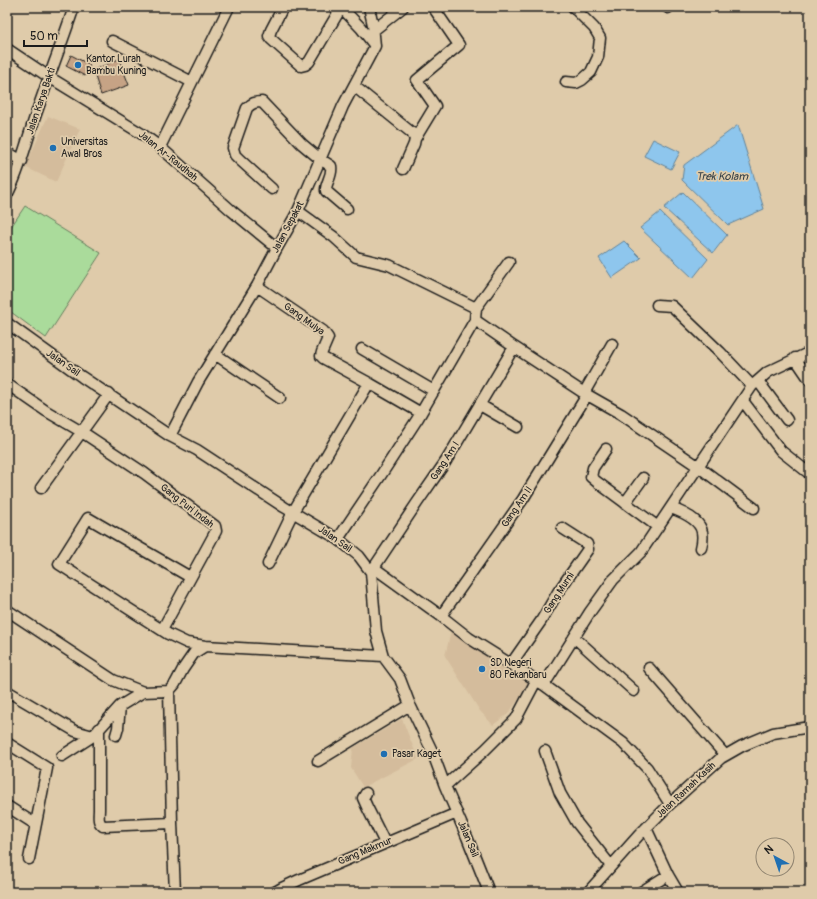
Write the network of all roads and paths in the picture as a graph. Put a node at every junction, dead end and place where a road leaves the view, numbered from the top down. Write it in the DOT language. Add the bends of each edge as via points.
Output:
graph roads {
  1 [pos="74,7"];
  2 [pos="229,7"];
  3 [pos="283,7"];
  4 [pos="341,7"];
  5 [pos="370,7"];
  6 [pos="403,7"];
  7 [pos="433,7"];
  8 [pos="573,7"];
  9 [pos="374,30"];
  10 [pos="112,41"];
  11 [pos="375,46"];
  12 [pos="7,49"];
  13 [pos="50,77"];
  14 [pos="192,82"];
  15 [pos="566,82"];
  16 [pos="354,86"];
  17 [pos="415,139"];
  18 [pos="160,147"];
  19 [pos="7,152"];
  20 [pos="320,159"];
  21 [pos="22,161"];
  22 [pos="403,169"];
  23 [pos="272,189"];
  24 [pos="7,195"];
  25 [pos="347,210"];
  26 [pos="298,211"];
  27 [pos="277,248"];
  28 [pos="509,262"];
  29 [pos="258,286"];
  30 [pos="657,304"];
  31 [pos="476,308"];
  32 [pos="475,320"];
  33 [pos="7,323"];
  34 [pos="612,344"];
  35 [pos="514,347"];
  36 [pos="362,350"];
  37 [pos="810,352"];
  38 [pos="215,354"];
  39 [pos="795,358"];
  40 [pos="810,380"];
  41 [pos="368,383"];
  42 [pos="7,384"];
  43 [pos="755,384"];
  44 [pos="434,391"];
  45 [pos="110,394"];
  46 [pos="586,394"];
  47 [pos="280,398"];
  48 [pos="743,401"];
  49 [pos="480,405"];
  50 [pos="421,413"];
  51 [pos="787,420"];
  52 [pos="518,427"];
  53 [pos="82,432"];
  54 [pos="170,436"];
  55 [pos="606,449"];
  56 [pos="699,466"];
  57 [pos="810,474"];
  58 [pos="643,478"];
  59 [pos="42,488"];
  60 [pos="625,503"];
  61 [pos="671,508"];
  62 [pos="754,508"];
  63 [pos="293,512"];
  64 [pos="658,527"];
  65 [pos="562,528"];
  66 [pos="338,539"];
  67 [pos="701,548"];
  68 [pos="268,564"];
  69 [pos="372,570"];
  70 [pos="190,577"];
  71 [pos="7,610"];
  72 [pos="441,616"];
  73 [pos="162,630"];
  74 [pos="574,637"];
  75 [pos="205,646"];
  76 [pos="384,656"];
  77 [pos="511,664"];
  78 [pos="649,668"];
  79 [pos="540,683"];
  80 [pos="7,691"];
  81 [pos="168,691"];
  82 [pos="634,691"];
  83 [pos="143,692"];
  84 [pos="410,705"];
  85 [pos="120,706"];
  86 [pos="810,727"];
  87 [pos="96,732"];
  88 [pos="116,735"];
  89 [pos="7,743"];
  90 [pos="545,751"];
  91 [pos="725,755"];
  92 [pos="62,756"];
  93 [pos="318,761"];
  94 [pos="445,786"];
  95 [pos="366,793"];
  96 [pos="670,804"];
  97 [pos="7,806"];
  98 [pos="457,813"];
  99 [pos="172,823"];
  100 [pos="35,824"];
  101 [pos="646,828"];
  102 [pos="385,843"];
  103 [pos="29,859"];
  104 [pos="611,866"];
  105 [pos="668,875"];
  106 [pos="176,892"];
  107 [pos="275,892"];
  108 [pos="489,892"];
  109 [pos="588,892"];
  110 [pos="640,892"];
  111 [pos="678,892"];
  1 -- 13 [label="street, Jalan Karya Bakti"];
  2 -- 14 [label="street"];
  3 -- 4 [label="street" via="269,36 301,66 308,62"];
  4 -- 11 [label="street"];
  5 -- 9 [label="street"];
  6 -- 9 [label="street"];
  7 -- 17 [label="street" via="459,45 417,80 435,106"];
  8 -- 15 [label="street" via="594,28 600,38 598,57 591,72 576,83"];
  9 -- 11 [label="street"];
  10 -- 14 [label="street"];
  11 -- 16 [label="street, Jalan Sepakat"];
  12 -- 13 [label="street, Jalan Ar-Raudhah"];
  13 -- 18 [label="street, Jalan Ar-Raudhah"];
  13 -- 21 [label="street, Jalan Karya Bakti"];
  14 -- 18 [label="street"];
  16 -- 17 [label="street" via="412,132"];
  16 -- 20 [label="street, Jalan Sepakat"];
  17 -- 22 [label="street"];
  18 -- 27 [label="street, Jalan Ar-Raudhah"];
  19 -- 21 [label="street"];
  20 -- 23 [label="street" via="262,102 252,104 247,108 233,148 240,160"];
  20 -- 25 [label="street" via="332,168 326,192"];
  20 -- 26 [label="street, Jalan Sepakat"];
  21 -- 24 [label="street, Jalan Karya Bakti"];
  26 -- 27 [label="street, Jalan Sepakat"];
  26 -- 31 [label="street" via="356,256 389,265"];
  27 -- 29 [label="street, Jalan Sepakat"];
  28 -- 31 [label="street"];
  29 -- 38 [label="street, Jalan Sepakat"];
  29 -- 41 [label="street, Gang Mulya" via="323,331 328,338 321,356 323,358"];
  30 -- 43 [label="street" via="672,306"];
  31 -- 32 [label="street"];
  32 -- 35 [label="street"];
  32 -- 44 [label="street"];
  33 -- 45 [label="street, Jalan Sail"];
  34 -- 46 [label="street, Gang Am II"];
  35 -- 46 [label="street"];
  35 -- 49 [label="street, Gang Am I"];
  36 -- 44 [label="street"];
  37 -- 39 [label="street"];
  38 -- 47 [label="street"];
  38 -- 54 [label="street, Jalan Sepakat"];
  39 -- 40 [label="street"];
  39 -- 43 [label="street" via="768,372"];
  41 -- 50 [label="street, Gang Mulya"];
  41 -- 63 [label="street"];
  42 -- 53 [label="street, Gang Puri Indah"];
  43 -- 48 [label="street"];
  43 -- 51 [label="street"];
  44 -- 50 [label="street"];
  45 -- 53 [label="street"];
  45 -- 54 [label="street, Jalan Sail"];
  46 -- 56 [label="street"];
  46 -- 72 [label="street, Gang Am II" via="523,499"];
  48 -- 56 [label="street"];
  48 -- 57 [label="street" via="781,451"];
  49 -- 52 [label="street"];
  49 -- 69 [label="street, Gang Am I" via="446,462"];
  50 -- 66 [label="street"];
  53 -- 59 [label="street"];
  53 -- 70 [label="street, Gang Puri Indah" via="144,473 215,526 216,531"];
  54 -- 63 [label="street, Jalan Sail" via="197,450"];
  55 -- 60 [label="street" via="593,468 591,476"];
  56 -- 61 [label="street"];
  56 -- 62 [label="street"];
  58 -- 60 [label="street"];
  60 -- 64 [label="street"];
  61 -- 64 [label="street"];
  61 -- 67 [label="street" via="699,525 702,532"];
  63 -- 66 [label="street, Jalan Sail"];
  63 -- 68 [label="street"];
  64 -- 74 [label="street" via="641,552 613,580"];
  65 -- 77 [label="street, Gang Murni" via="587,544 588,549"];
  66 -- 69 [label="street, Jalan Sail"];
  69 -- 72 [label="street"];
  69 -- 76 [label="street, Jalan Sail" via="376,631"];
  70 -- 73 [label="street, Gang Puri Indah"];
  70 -- 73 [label="street" via="88,518 59,564"];
  71 -- 83 [label="street" via="113,680"];
  72 -- 77 [label="street" via="469,638"];
  73 -- 75 [label="street" via="187,643"];
  74 -- 79 [label="street"];
  74 -- 82 [label="street"];
  75 -- 76 [label="street"];
  75 -- 81 [label="street" via="194,653"];
  76 -- 84 [label="street, Jalan Sail" via="400,679"];
  77 -- 79 [label="street"];
  78 -- 91 [label="street"];
  79 -- 94 [label="street" via="516,719"];
  79 -- 96 [label="street" via="624,743 646,768"];
  80 -- 87 [label="street" via="75,731"];
  81 -- 83 [label="street"];
  81 -- 99 [label="street"];
  83 -- 85 [label="street"];
  84 -- 93 [label="street"];
  84 -- 94 [label="street, Jalan Sail"];
  85 -- 87 [label="street"];
  85 -- 88 [label="street"];
  86 -- 91 [label="street, Jalan Ramah Kasih" via="773,733"];
  87 -- 92 [label="street"];
  87 -- 99 [label="street" via="100,824 104,826"];
  89 -- 100 [label="street" via="47,768"];
  90 -- 104 [label="street" via="560,793 577,823"];
  91 -- 96 [label="street, Jalan Ramah Kasih"];
  94 -- 98 [label="street, Jalan Sail"];
  95 -- 102 [label="street" via="363,798"];
  96 -- 101 [label="street, Jalan Ramah Kasih"];
  97 -- 100 [label="street"];
  98 -- 102 [label="street, Gang Makmur"];
  98 -- 108 [label="street, Jalan Sail"];
  99 -- 106 [label="street"];
  100 -- 103 [label="street"];
  101 -- 104 [label="street, Jalan Ramah Kasih"];
  101 -- 105 [label="street"];
  102 -- 107 [label="street, Gang Makmur"];
  104 -- 109 [label="street, Jalan Ramah Kasih"];
  105 -- 110 [label="street"];
  105 -- 111 [label="street"];
}
